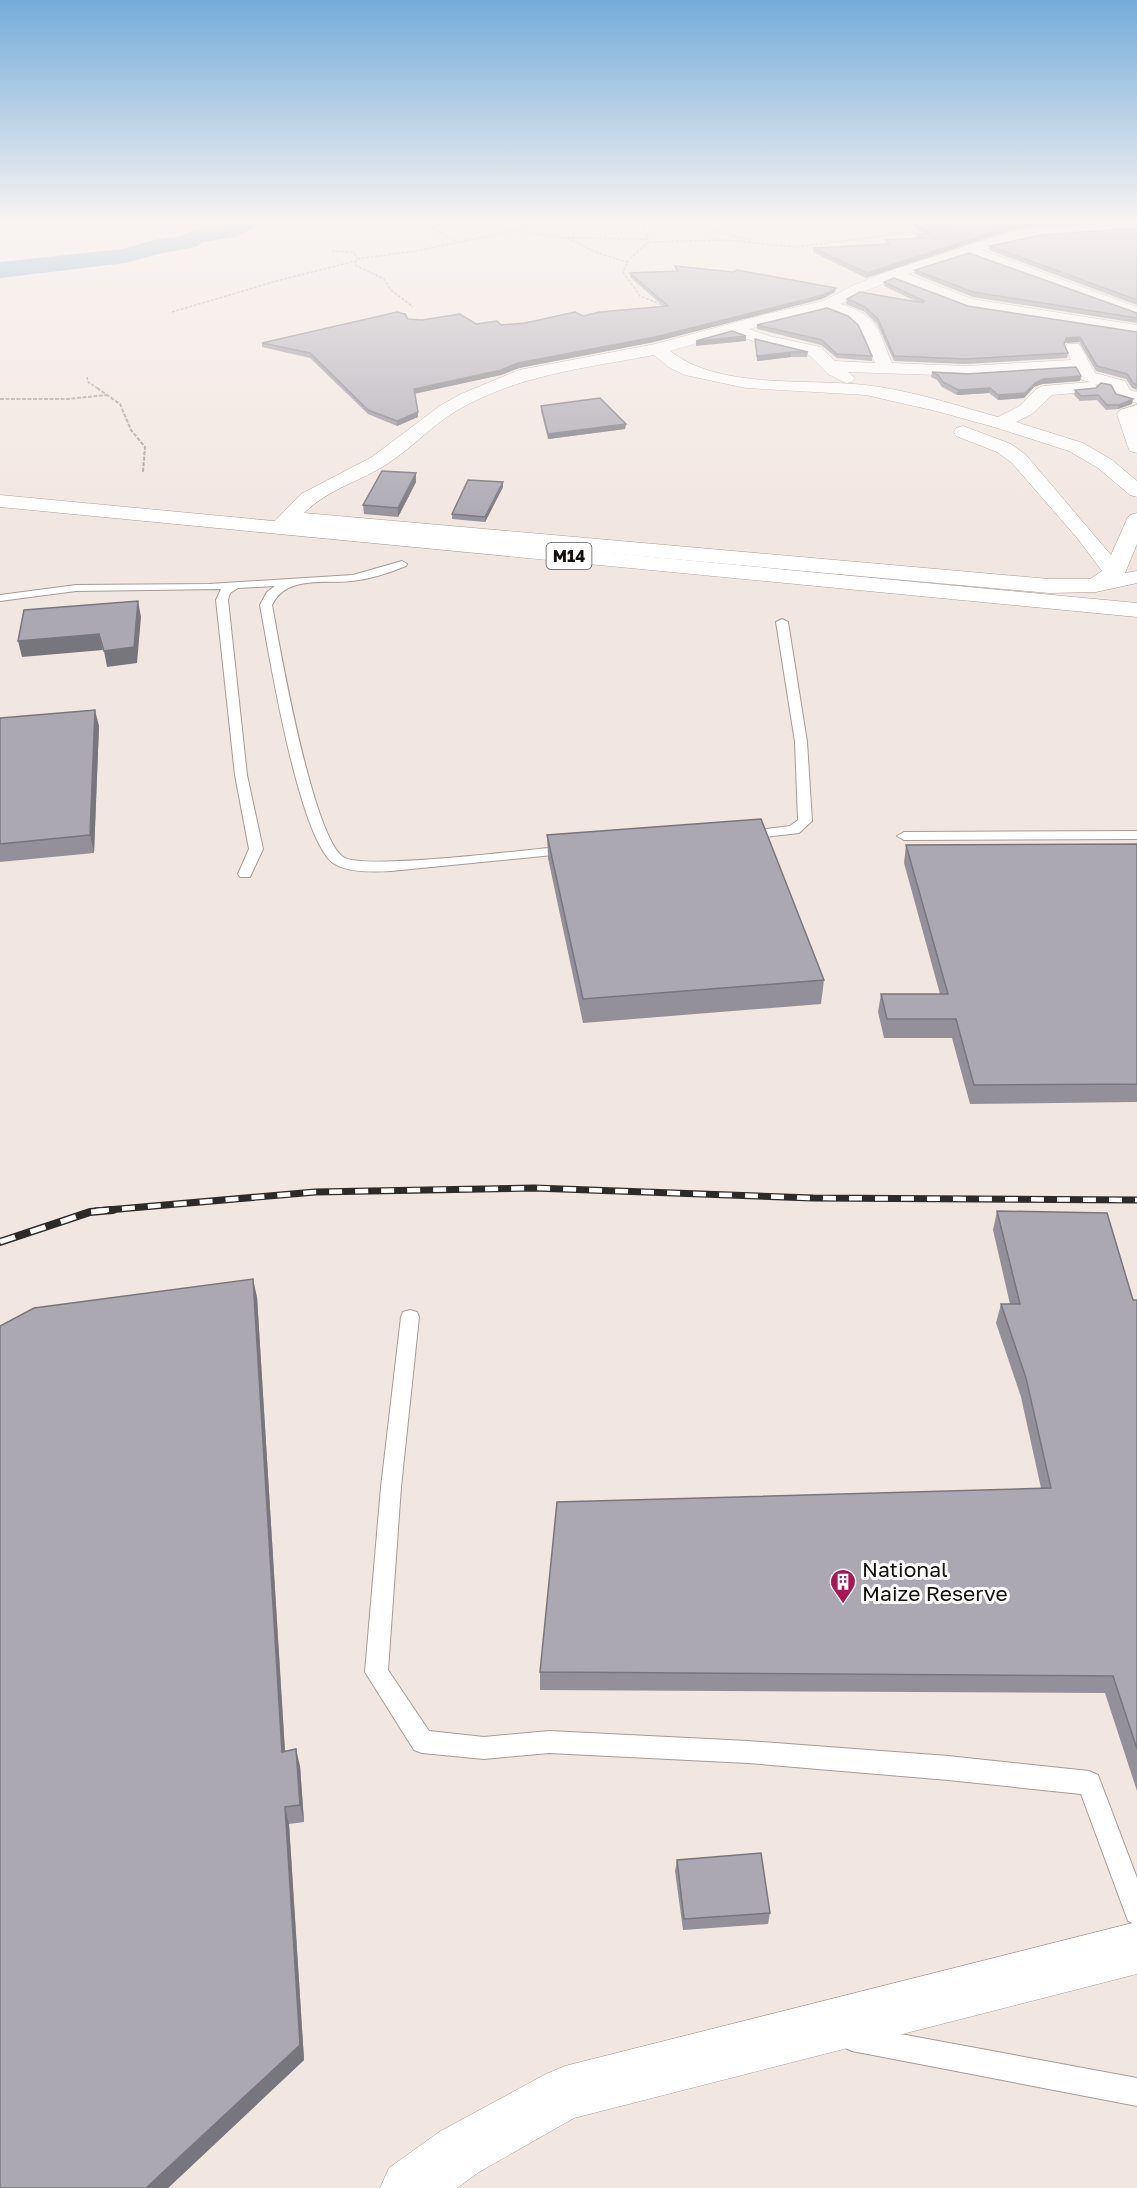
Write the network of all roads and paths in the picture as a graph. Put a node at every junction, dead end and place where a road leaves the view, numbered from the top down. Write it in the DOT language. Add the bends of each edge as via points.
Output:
graph roads {
  1 [pos="752,323"];
  2 [pos="866,323"];
  3 [pos="1018,323"];
  4 [pos="1094,323"];
  5 [pos="732,328"];
  6 [pos="1137,330"];
  7 [pos="657,349"];
  8 [pos="1082,364"];
  9 [pos="830,366"];
  10 [pos="886,369"];
  11 [pos="87,377"];
  12 [pos="1106,381"];
  13 [pos="746,383"];
  14 [pos="866,390"];
  15 [pos="107,395"];
  16 [pos="1137,398"];
  17 [pos="0,399"];
  18 [pos="837,407"];
  19 [pos="1137,410"];
  20 [pos="1000,423"];
  21 [pos="948,429"];
  22 [pos="1137,447"];
  23 [pos="143,472"];
  24 [pos="1137,491"];
  25 [pos="0,501"];
  26 [pos="1137,519"];
  27 [pos="282,523"];
  28 [pos="402,564"];
  29 [pos="1114,573"];
  30 [pos="1137,577"];
  31 [pos="297,582"];
  32 [pos="237,585"];
  33 [pos="1096,585"];
  34 [pos="0,598"];
  35 [pos="1065,603"];
  36 [pos="1137,610"];
  37 [pos="783,622"];
  38 [pos="1137,835"];
  39 [pos="737,836"];
  40 [pos="904,836"];
  41 [pos="583,849"];
  42 [pos="245,874"];
  43 [pos="410,1317"];
  44 [pos="1137,1912"];
  45 [pos="1137,1948"];
  46 [pos="810,2030"];
  47 [pos="1137,2092"];
  48 [pos="409,2188"];
  1 -- 5 [label="main road"];
  2 -- 10 [label="main road"];
  3 -- 8 [label="main road" via="1056,334 1077,353"];
  4 -- 6 [label="main road"];
  5 -- 7 [label="main road"];
  5 -- 9 [label="main road" via="764,340 815,351"];
  7 -- 13 [label="main road" via="691,371"];
  7 -- 27 [label="main road" via="525,374 466,398 379,461 316,493"];
  8 -- 10 [label="main road" via="965,371"];
  8 -- 12 [label="main road" via="1088,376"];
  9 -- 10 [label="main road"];
  9 -- 14 [label="main road"];
  11 -- 15 [label="path" via="88,382"];
  12 -- 16 [label="main road"];
  12 -- 20 [label="main road" via="1088,388 1049,390 1026,410"];
  13 -- 14 [label="main road"];
  13 -- 18 [label="main road"];
  14 -- 20 [label="main road"];
  15 -- 17 [label="path"];
  15 -- 23 [label="path" via="120,404 131,430 145,447"];
  19 -- 22 [label="main road" via="1126,414"];
  20 -- 24 [label="main road" via="1076,447 1106,464"];
  21 -- 29 [label="main road" via="982,438 1018,459"];
  25 -- 27 [label="main road, M14"];
  26 -- 29 [label="main road"];
  27 -- 33 [label="main road" via="1049,586"];
  27 -- 35 [label="main road, M14"];
  28 -- 31 [label="lane" via="371,575"];
  29 -- 33 [label="main road"];
  30 -- 33 [label="main road"];
  31 -- 32 [label="lane"];
  31 -- 41 [label="lane" via="268,595 266,605 280,685 301,769 324,846 336,860 370,867"];
  32 -- 34 [label="lane" via="76,588"];
  32 -- 42 [label="lane" via="223,593 222,600 241,775 256,849"];
  33 -- 35 [label="main road"];
  35 -- 36 [label="main road, M14"];
  37 -- 39 [label="lane" via="801,742 805,821 794,830"];
  38 -- 40 [label="lane"];
  43 -- 44 [label="lane" via="376,1672 422,1742 484,1748 549,1742 748,1752 1089,1783"];
  45 -- 46 [label="main road"];
  46 -- 47 [label="lane"];
  46 -- 48 [label="main road" via="564,2093 459,2152"];
}
